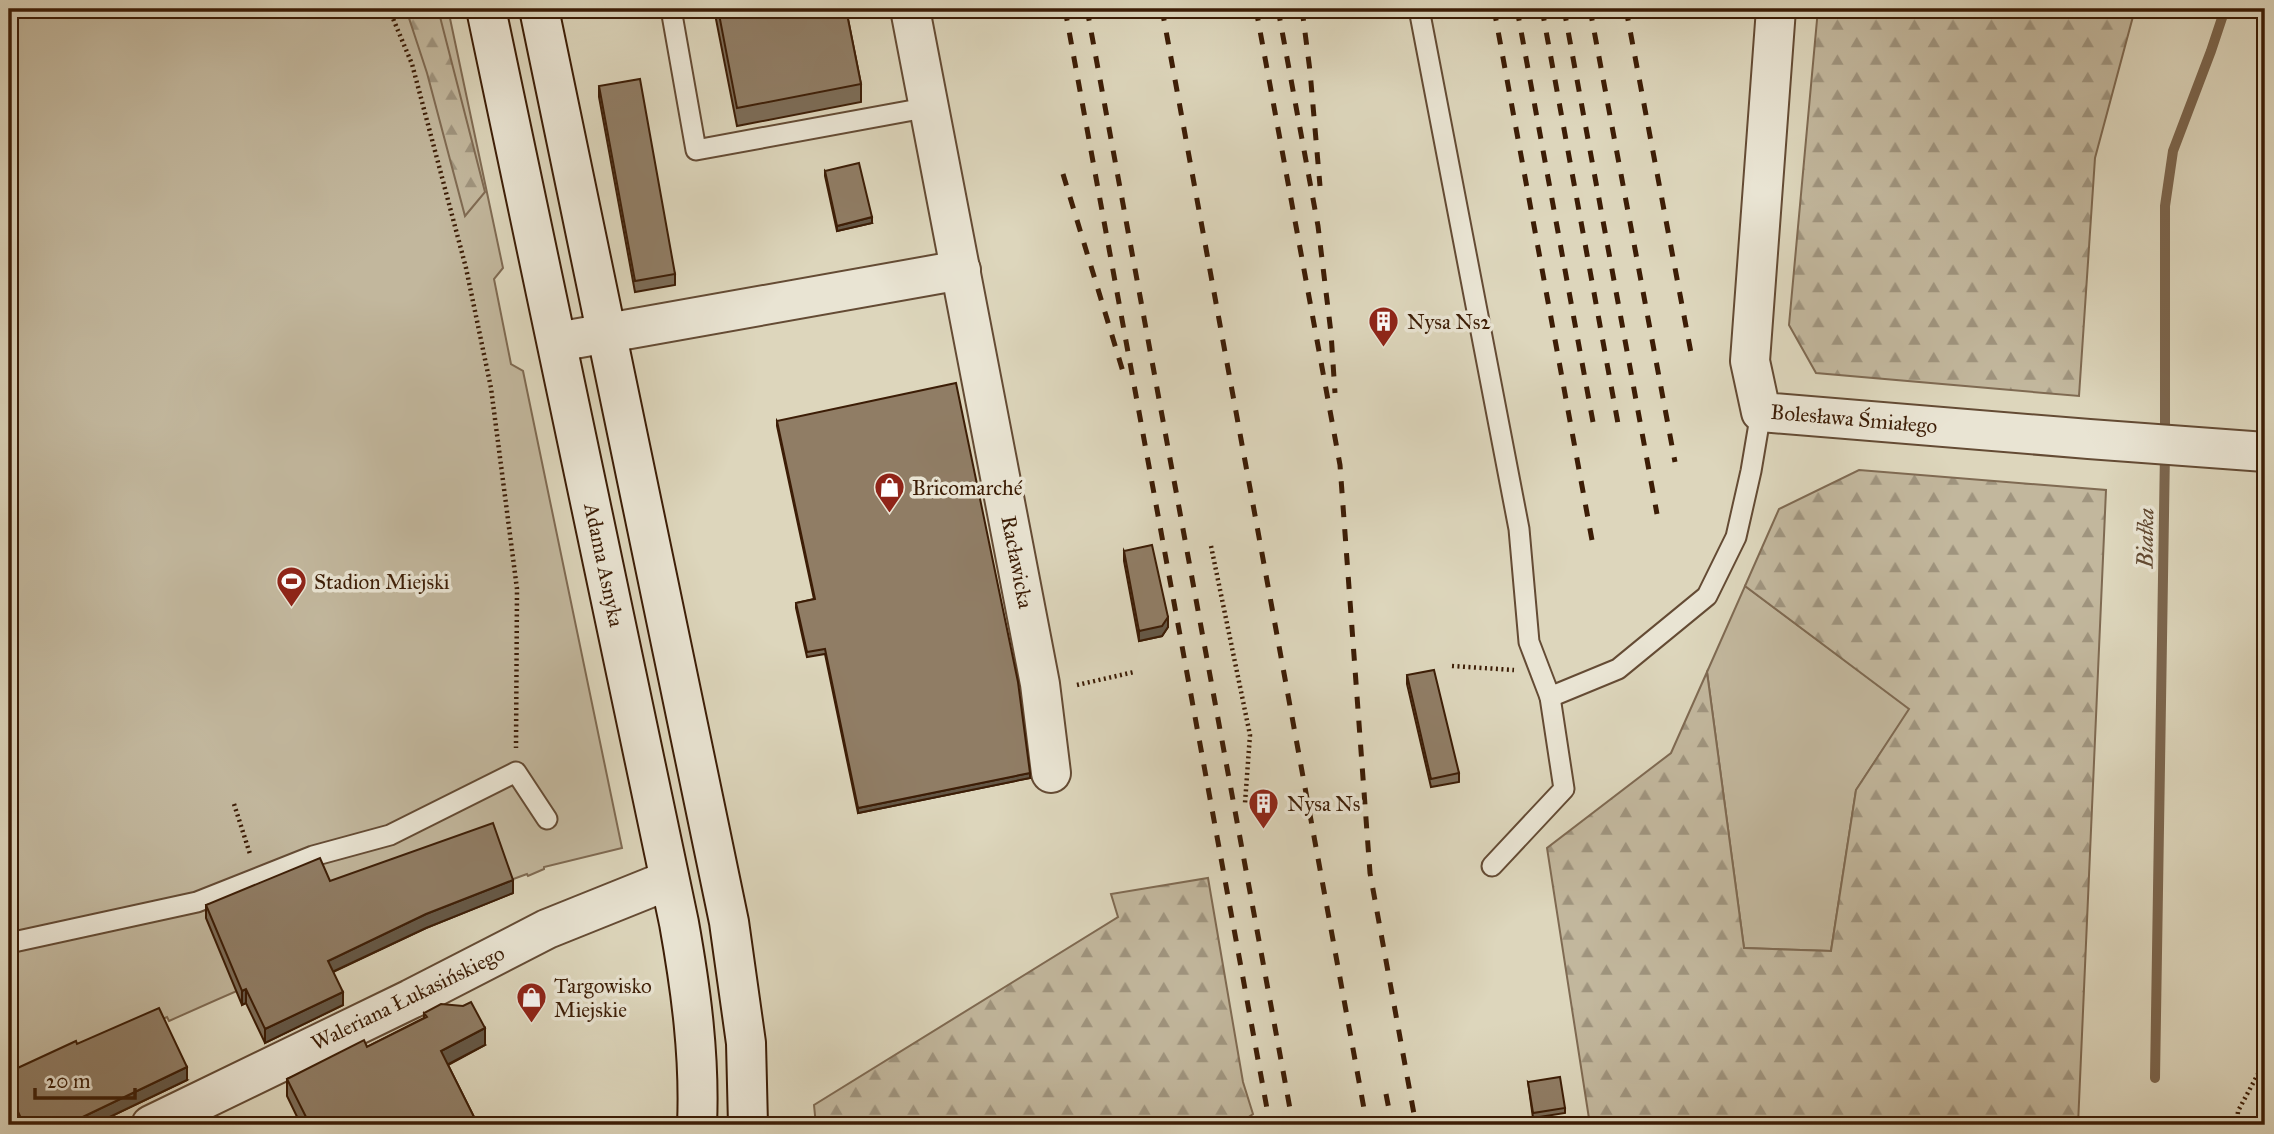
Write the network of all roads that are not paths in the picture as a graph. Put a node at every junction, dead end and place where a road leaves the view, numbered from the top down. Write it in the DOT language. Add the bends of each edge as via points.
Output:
graph roads {
  1 [pos="486,9"];
  2 [pos="540,9"];
  3 [pos="671,9"];
  4 [pos="910,9"];
  5 [pos="1419,9"];
  6 [pos="1776,9"];
  7 [pos="930,107"];
  8 [pos="961,270"];
  9 [pos="607,333"];
  10 [pos="557,342"];
  11 [pos="1761,411"];
  12 [pos="2265,452"];
  13 [pos="1550,697"];
  14 [pos="1051,774"];
  15 [pos="548,819"];
  16 [pos="1492,866"];
  17 [pos="669,880"];
  18 [pos="9,943"];
  19 [pos="151,1125"];
  20 [pos="697,1125"];
  21 [pos="748,1125"];
  1 -- 10 [label="street, Adama Asnyka"];
  2 -- 9 [label="street"];
  3 -- 7 [label="lane" via="696,150"];
  4 -- 7 [label="street, Racławicka"];
  5 -- 13 [label="lane" via="1519,529 1530,642"];
  6 -- 11 [label="street, Bolesława Śmiałego" via="1750,361"];
  7 -- 8 [label="street, Racławicka"];
  8 -- 9 [label="street"];
  8 -- 14 [label="street, Racławicka" via="1042,693"];
  9 -- 10 [label="street"];
  9 -- 21 [label="street" via="729,922 746,1043"];
  10 -- 17 [label="street, Adama Asnyka"];
  11 -- 12 [label="street, Bolesława Śmiałego"];
  11 -- 13 [label="lane" via="1736,537 1707,596 1618,669"];
  13 -- 16 [label="lane" via="1564,789"];
  15 -- 18 [label="lane" via="516,772 390,835 313,856 197,902"];
  17 -- 19 [label="street, Waleriana Łukasińskiego" via="547,929"];
  17 -- 20 [label="street, Adama Asnyka" via="688,976 697,1063"];
}
